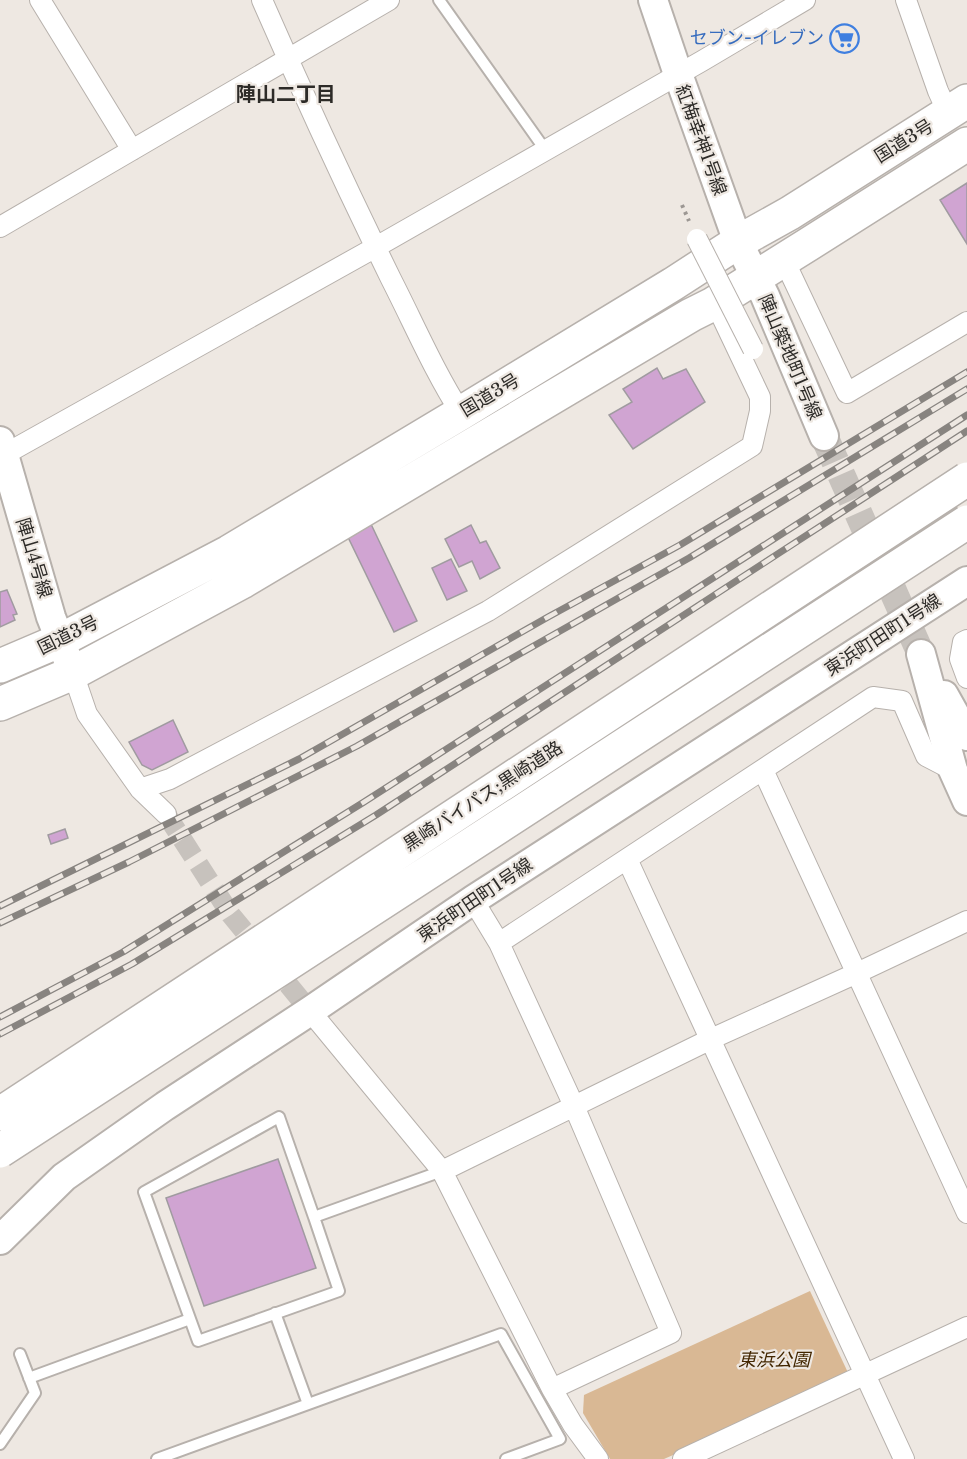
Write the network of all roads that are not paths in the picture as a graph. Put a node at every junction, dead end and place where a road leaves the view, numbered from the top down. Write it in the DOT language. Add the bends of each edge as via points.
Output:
graph roads {
  1 [pos="40,0"];
  2 [pos="262,0"];
  3 [pos="389,0"];
  4 [pos="439,0"];
  5 [pos="653,0"];
  6 [pos="805,0"];
  7 [pos="906,0"];
  8 [pos="288,59"];
  9 [pos="678,74"];
  10 [pos="957,107"];
  11 [pos="967,144"];
  12 [pos="132,150"];
  13 [pos="546,150"];
  14 [pos="0,227"];
  15 [pos="697,239"];
  16 [pos="738,242"];
  17 [pos="376,247"];
  18 [pos="784,260"];
  19 [pos="756,277"];
  20 [pos="713,304"];
  21 [pos="967,322"];
  22 [pos="753,349"];
  23 [pos="461,413"];
  24 [pos="824,436"];
  25 [pos="1,451"];
  26 [pos="967,478"];
  27 [pos="967,522"];
  28 [pos="967,581"];
  29 [pos="60,640"];
  30 [pos="967,640"];
  31 [pos="0,666"];
  32 [pos="73,673"];
  33 [pos="967,678"];
  34 [pos="0,704"];
  35 [pos="967,736"];
  36 [pos="763,770"];
  37 [pos="953,770"];
  38 [pos="140,789"];
  39 [pos="967,801"];
  40 [pos="166,814"];
  41 [pos="627,859"];
  42 [pos="473,900"];
  43 [pos="967,921"];
  44 [pos="499,943"];
  45 [pos="857,973"];
  46 [pos="310,1011"];
  47 [pos="711,1039"];
  48 [pos="91,1091"];
  49 [pos="574,1106"];
  50 [pos="0,1114"];
  51 [pos="0,1151"];
  52 [pos="0,1161"];
  53 [pos="442,1171"];
  54 [pos="967,1213"];
  55 [pos="314,1217"];
  56 [pos="0,1240"];
  57 [pos="275,1313"];
  58 [pos="190,1319"];
  59 [pos="967,1327"];
  60 [pos="20,1354"];
  61 [pos="866,1375"];
  62 [pos="29,1378"];
  63 [pos="552,1389"];
  64 [pos="308,1404"];
  65 [pos="0,1444"];
  66 [pos="157,1459"];
  67 [pos="506,1459"];
  68 [pos="598,1459"];
  69 [pos="683,1459"];
  70 [pos="904,1459"];
  1 -- 12 [label="street"];
  2 -- 8 [label="street"];
  3 -- 8 [label="street"];
  4 -- 13 [label="lane"];
  5 -- 9 [label="street, 紅梅幸神1号線"];
  6 -- 9 [label="street"];
  7 -- 10 [label="street" via="938,91"];
  8 -- 12 [label="street"];
  8 -- 17 [label="street"];
  9 -- 13 [label="street"];
  9 -- 16 [label="street, 紅梅幸神1号線"];
  10 -- 16 [label="highway, 国道3号"];
  11 -- 18 [label="highway, 国道3号"];
  12 -- 14 [label="street"];
  13 -- 17 [label="street"];
  15 -- 22 [label="street, bridge"];
  16 -- 19 [label="street, 紅梅幸神1号線"];
  16 -- 23 [label="highway, 国道3号"];
  17 -- 23 [label="street"];
  17 -- 25 [label="street"];
  18 -- 19 [label="highway, 国道3号"];
  18 -- 21 [label="street" via="847,393"];
  19 -- 20 [label="highway, 国道3号"];
  19 -- 24 [label="street, 陣山築地町1号線"];
  20 -- 32 [label="highway, 国道3号" via="242,582"];
  20 -- 38 [label="street" via="760,397 752,446 488,611 170,779"];
  23 -- 29 [label="highway, 国道3号" via="229,552"];
  25 -- 29 [label="street, 陣山4号線"];
  26 -- 50 [label="highway, 黒崎バイパス;黒崎道路, bridge"];
  27 -- 48 [label="highway, 黒崎バイパス;黒崎道路, bridge"];
  28 -- 42 [label="street, 東浜町田町1号線"];
  29 -- 31 [label="highway, 国道3号"];
  29 -- 32 [label="street, 陣山4号線"];
  30 -- 33 [label="street" via="963,642 960,659"];
  32 -- 34 [label="highway, 国道3号"];
  32 -- 38 [label="street" via="87,714"];
  35 -- 37 [label="street" via="921,654"];
  36 -- 37 [label="street" via="873,697 902,701 926,756"];
  36 -- 41 [label="street"];
  36 -- 45 [label="street"];
  37 -- 39 [label="street"];
  38 -- 40 [label="street"];
  41 -- 44 [label="street"];
  41 -- 47 [label="street"];
  42 -- 44 [label="street"];
  42 -- 46 [label="street, 東浜町田町1号線"];
  43 -- 45 [label="street"];
  44 -- 49 [label="street"];
  45 -- 47 [label="street"];
  45 -- 54 [label="street"];
  46 -- 53 [label="street"];
  46 -- 56 [label="street, 東浜町田町1号線" via="64,1177"];
  47 -- 49 [label="street"];
  47 -- 61 [label="street"];
  48 -- 51 [label="highway, 黒崎バイパス;黒崎道路, bridge"];
  48 -- 52 [label="highway, bridge"];
  49 -- 53 [label="street"];
  49 -- 63 [label="street" via="671,1333"];
  53 -- 55 [label="lane"];
  53 -- 63 [label="street"];
  55 -- 57 [label="lane" via="339,1291"];
  55 -- 58 [label="lane" via="279,1117 144,1192"];
  57 -- 58 [label="lane" via="198,1341"];
  57 -- 64 [label="lane"];
  58 -- 62 [label="lane"];
  59 -- 61 [label="street"];
  60 -- 62 [label="lane"];
  61 -- 69 [label="street"];
  61 -- 70 [label="street"];
  62 -- 65 [label="lane" via="34,1393"];
  63 -- 68 [label="street"];
  64 -- 66 [label="lane"];
  64 -- 67 [label="lane" via="501,1334 560,1439"];
}
